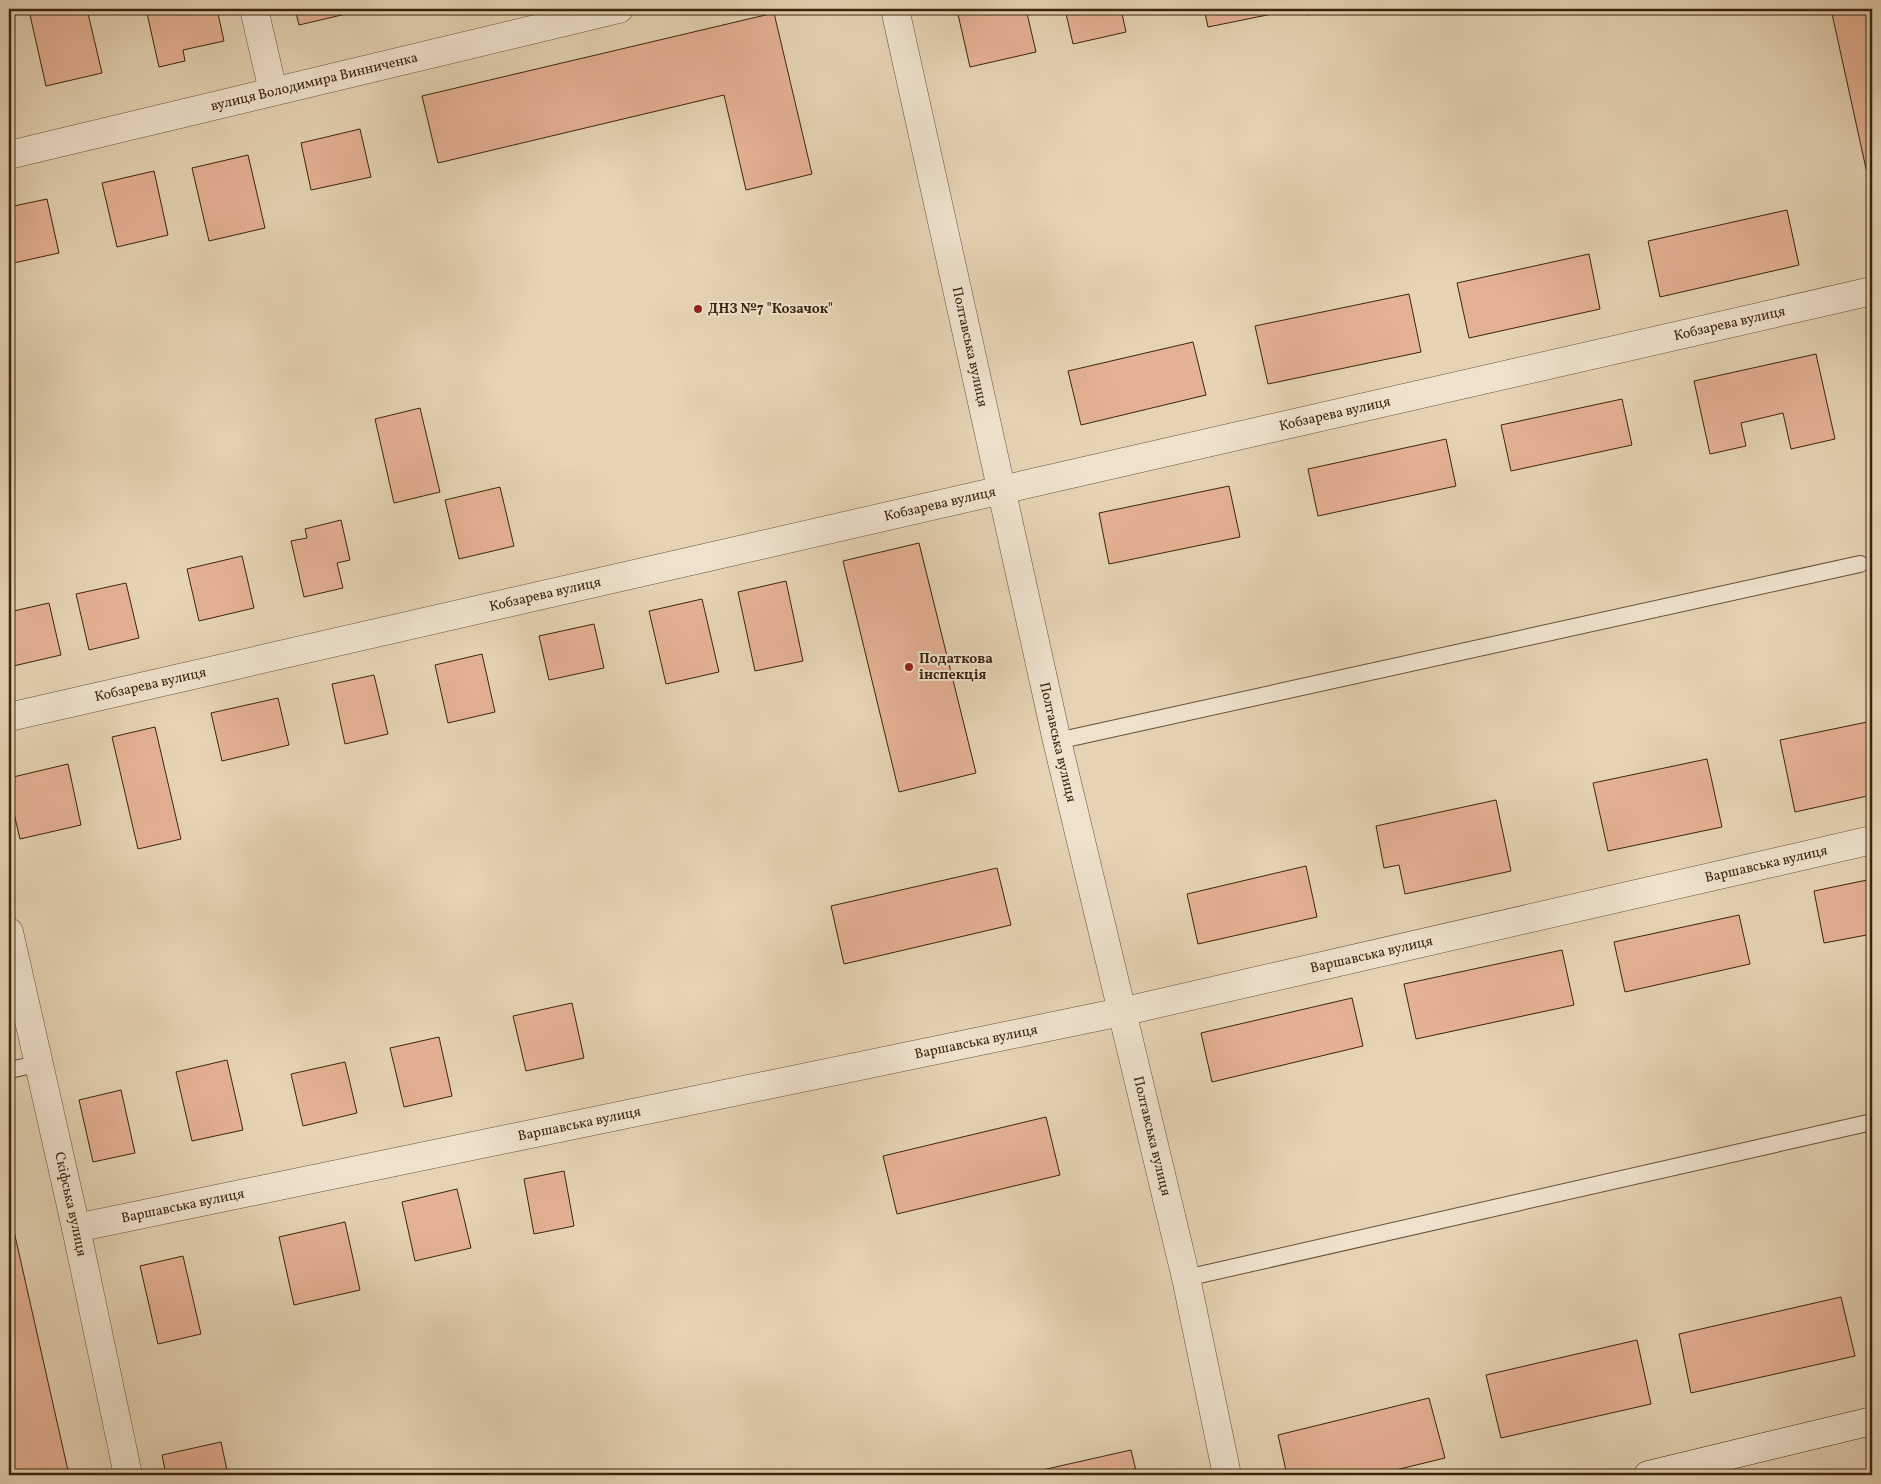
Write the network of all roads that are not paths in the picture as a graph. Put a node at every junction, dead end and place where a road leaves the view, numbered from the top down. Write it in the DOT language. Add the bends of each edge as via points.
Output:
graph roads {
  1 [pos="254,9"];
  2 [pos="619,9"];
  3 [pos="895,9"];
  4 [pos="273,91"];
  5 [pos="9,155"];
  6 [pos="1872,291"];
  7 [pos="1001,489"];
  8 [pos="1860,564"];
  9 [pos="9,717"];
  10 [pos="1057,742"];
  11 [pos="1872,840"];
  12 [pos="9,932"];
  13 [pos="1121,1012"];
  14 [pos="38,1064"];
  15 [pos="9,1070"];
  16 [pos="1872,1122"];
  17 [pos="76,1228"];
  18 [pos="1186,1278"];
  19 [pos="1872,1421"];
  20 [pos="128,1475"];
  21 [pos="1227,1475"];
  22 [pos="1648,1475"];
  1 -- 4 [label="street"];
  2 -- 4 [label="street, вулиця Володимира Винниченка"];
  3 -- 7 [label="street, Полтавська вулиця"];
  4 -- 5 [label="street, вулиця Володимира Винниченка"];
  6 -- 7 [label="street, Кобзарева вулиця"];
  7 -- 9 [label="street, Кобзарева вулиця"];
  7 -- 10 [label="street, Полтавська вулиця"];
  8 -- 10 [label="lane"];
  10 -- 13 [label="street, Полтавська вулиця"];
  11 -- 13 [label="street, Варшавська вулиця"];
  12 -- 14 [label="street, Скіфська вулиця"];
  13 -- 17 [label="street, Варшавська вулиця"];
  13 -- 18 [label="street, Полтавська вулиця"];
  14 -- 15 [label="lane"];
  14 -- 17 [label="street, Скіфська вулиця"];
  16 -- 18 [label="lane"];
  17 -- 20 [label="street, Скіфська вулиця"];
  18 -- 21 [label="street, Полтавська вулиця"];
  19 -- 22 [label="street"];
}
